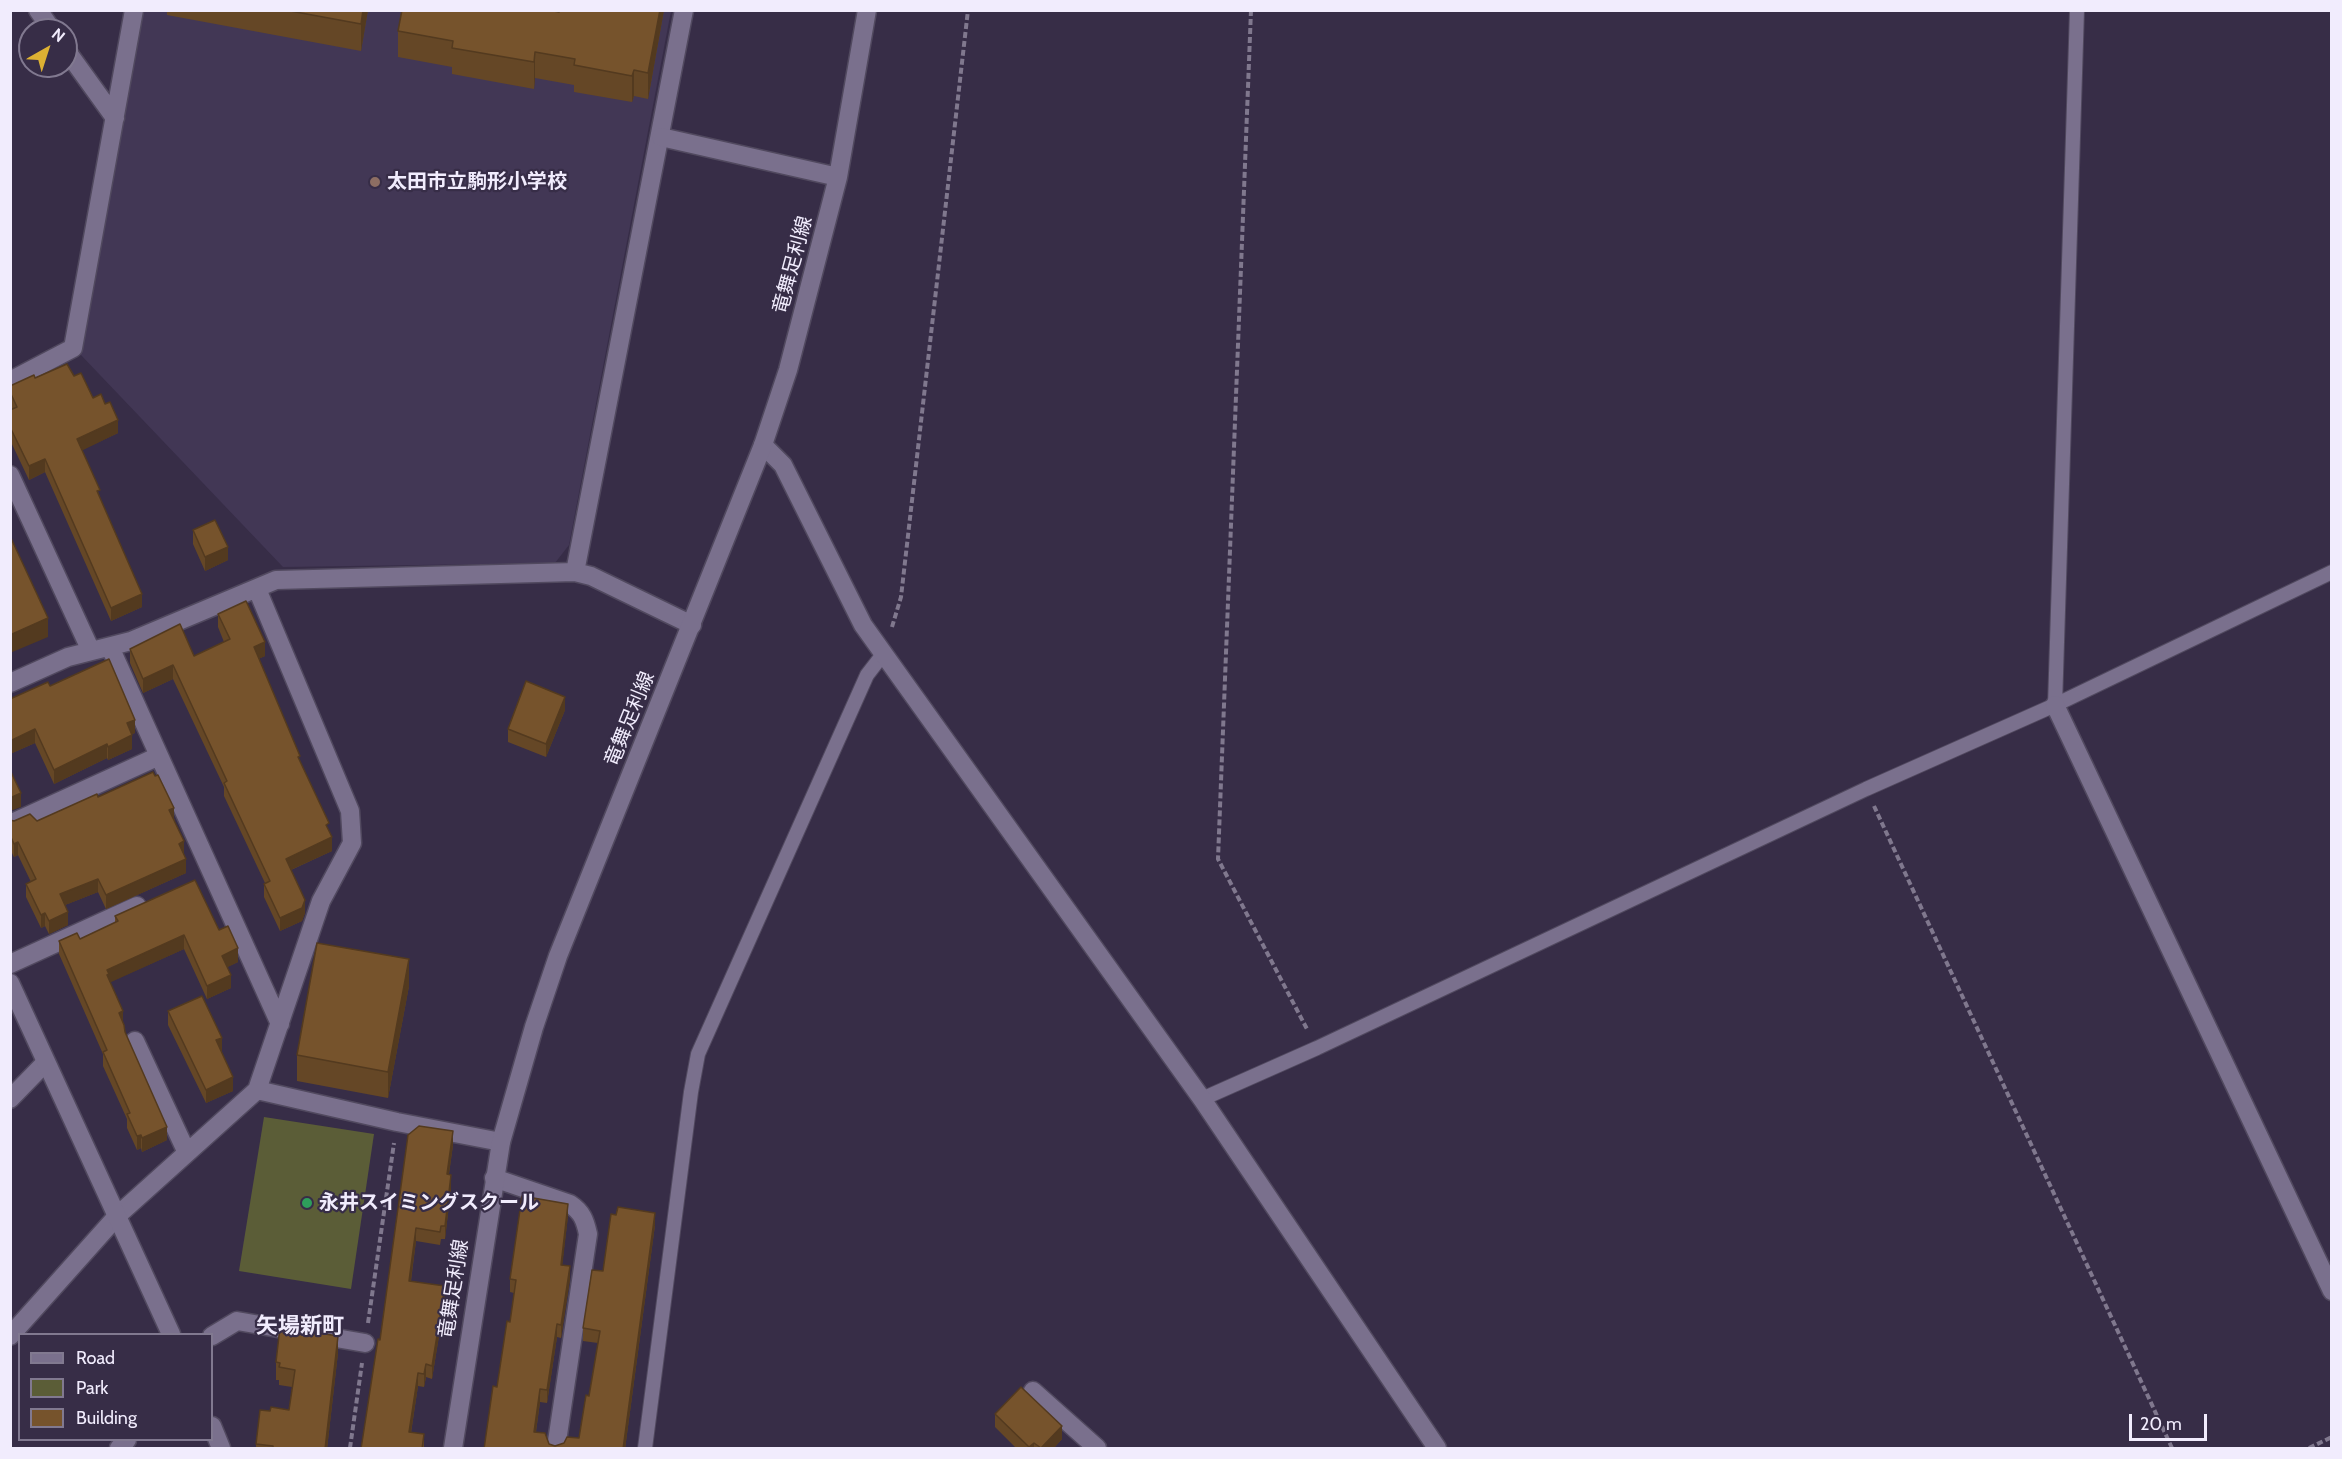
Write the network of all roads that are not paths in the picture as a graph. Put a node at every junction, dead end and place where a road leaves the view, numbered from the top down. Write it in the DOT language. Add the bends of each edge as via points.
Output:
graph roads {
  1 [pos="134,10"];
  2 [pos="684,10"];
  3 [pos="867,10"];
  4 [pos="2077,10"];
  5 [pos="78,67"];
  6 [pos="115,118"];
  7 [pos="661,137"];
  8 [pos="838,177"];
  9 [pos="10,381"];
  10 [pos="763,445"];
  11 [pos="10,475"];
  12 [pos="575,572"];
  13 [pos="2331,572"];
  14 [pos="257,589"];
  15 [pos="692,625"];
  16 [pos="110,647"];
  17 [pos="92,651"];
  18 [pos="884,653"];
  19 [pos="10,683"];
  20 [pos="2055,705"];
  21 [pos="159,756"];
  22 [pos="10,824"];
  23 [pos="212,873"];
  24 [pos="191,882"];
  25 [pos="148,901"];
  26 [pos="10,964"];
  27 [pos="10,983"];
  28 [pos="280,1024"];
  29 [pos="135,1041"];
  30 [pos="45,1063"];
  31 [pos="257,1090"];
  32 [pos="10,1099"];
  33 [pos="1202,1099"];
  34 [pos="501,1142"];
  35 [pos="187,1153"];
  36 [pos="494,1178"];
  37 [pos="117,1215"];
  38 [pos="2331,1291"];
  39 [pos="170,1333"];
  40 [pos="213,1335"];
  41 [pos="10,1336"];
  42 [pos="365,1342"];
  43 [pos="1034,1391"];
  44 [pos="213,1429"];
  45 [pos="1095,1448"];
  46 [pos="221,1449"];
  47 [pos="453,1449"];
  48 [pos="556,1449"];
  49 [pos="645,1449"];
  50 [pos="1437,1449"];
  1 -- 6 [label="street"];
  2 -- 7 [label="street"];
  3 -- 8 [label="street, 竜舞足利線"];
  4 -- 20 [label="lane"];
  5 -- 6 [label="street"];
  6 -- 9 [label="street" via="73,348"];
  7 -- 8 [label="street"];
  7 -- 12 [label="street"];
  8 -- 10 [label="street, 竜舞足利線" via="788,370"];
  10 -- 15 [label="street, 竜舞足利線"];
  10 -- 18 [label="street" via="783,465 863,625"];
  11 -- 17 [label="street"];
  12 -- 14 [label="street" via="276,580"];
  12 -- 15 [label="street"];
  13 -- 20 [label="lane"];
  14 -- 16 [label="street"];
  14 -- 28 [label="street" via="350,811 352,843 321,901"];
  15 -- 34 [label="street, 竜舞足利線" via="558,956"];
  16 -- 17 [label="street"];
  16 -- 21 [label="street"];
  17 -- 19 [label="street" via="68,657"];
  18 -- 33 [label="street"];
  18 -- 49 [label="lane" via="867,675 698,1054"];
  20 -- 33 [label="lane"];
  20 -- 38 [label="street"];
  21 -- 22 [label="street"];
  21 -- 23 [label="street"];
  23 -- 24 [label="street"];
  23 -- 28 [label="street"];
  25 -- 26 [label="street"];
  27 -- 30 [label="street"];
  28 -- 31 [label="street"];
  29 -- 35 [label="street"];
  30 -- 32 [label="street"];
  30 -- 37 [label="street"];
  31 -- 34 [label="street"];
  31 -- 35 [label="street"];
  33 -- 50 [label="street"];
  34 -- 36 [label="street, 竜舞足利線"];
  35 -- 37 [label="street"];
  36 -- 47 [label="street, 竜舞足利線"];
  36 -- 48 [label="street" via="570,1204 581,1212 588,1234"];
  37 -- 39 [label="street"];
  37 -- 41 [label="street"];
  40 -- 42 [label="street" via="237,1321"];
  43 -- 45 [label="street"];
  44 -- 46 [label="street"];
}
